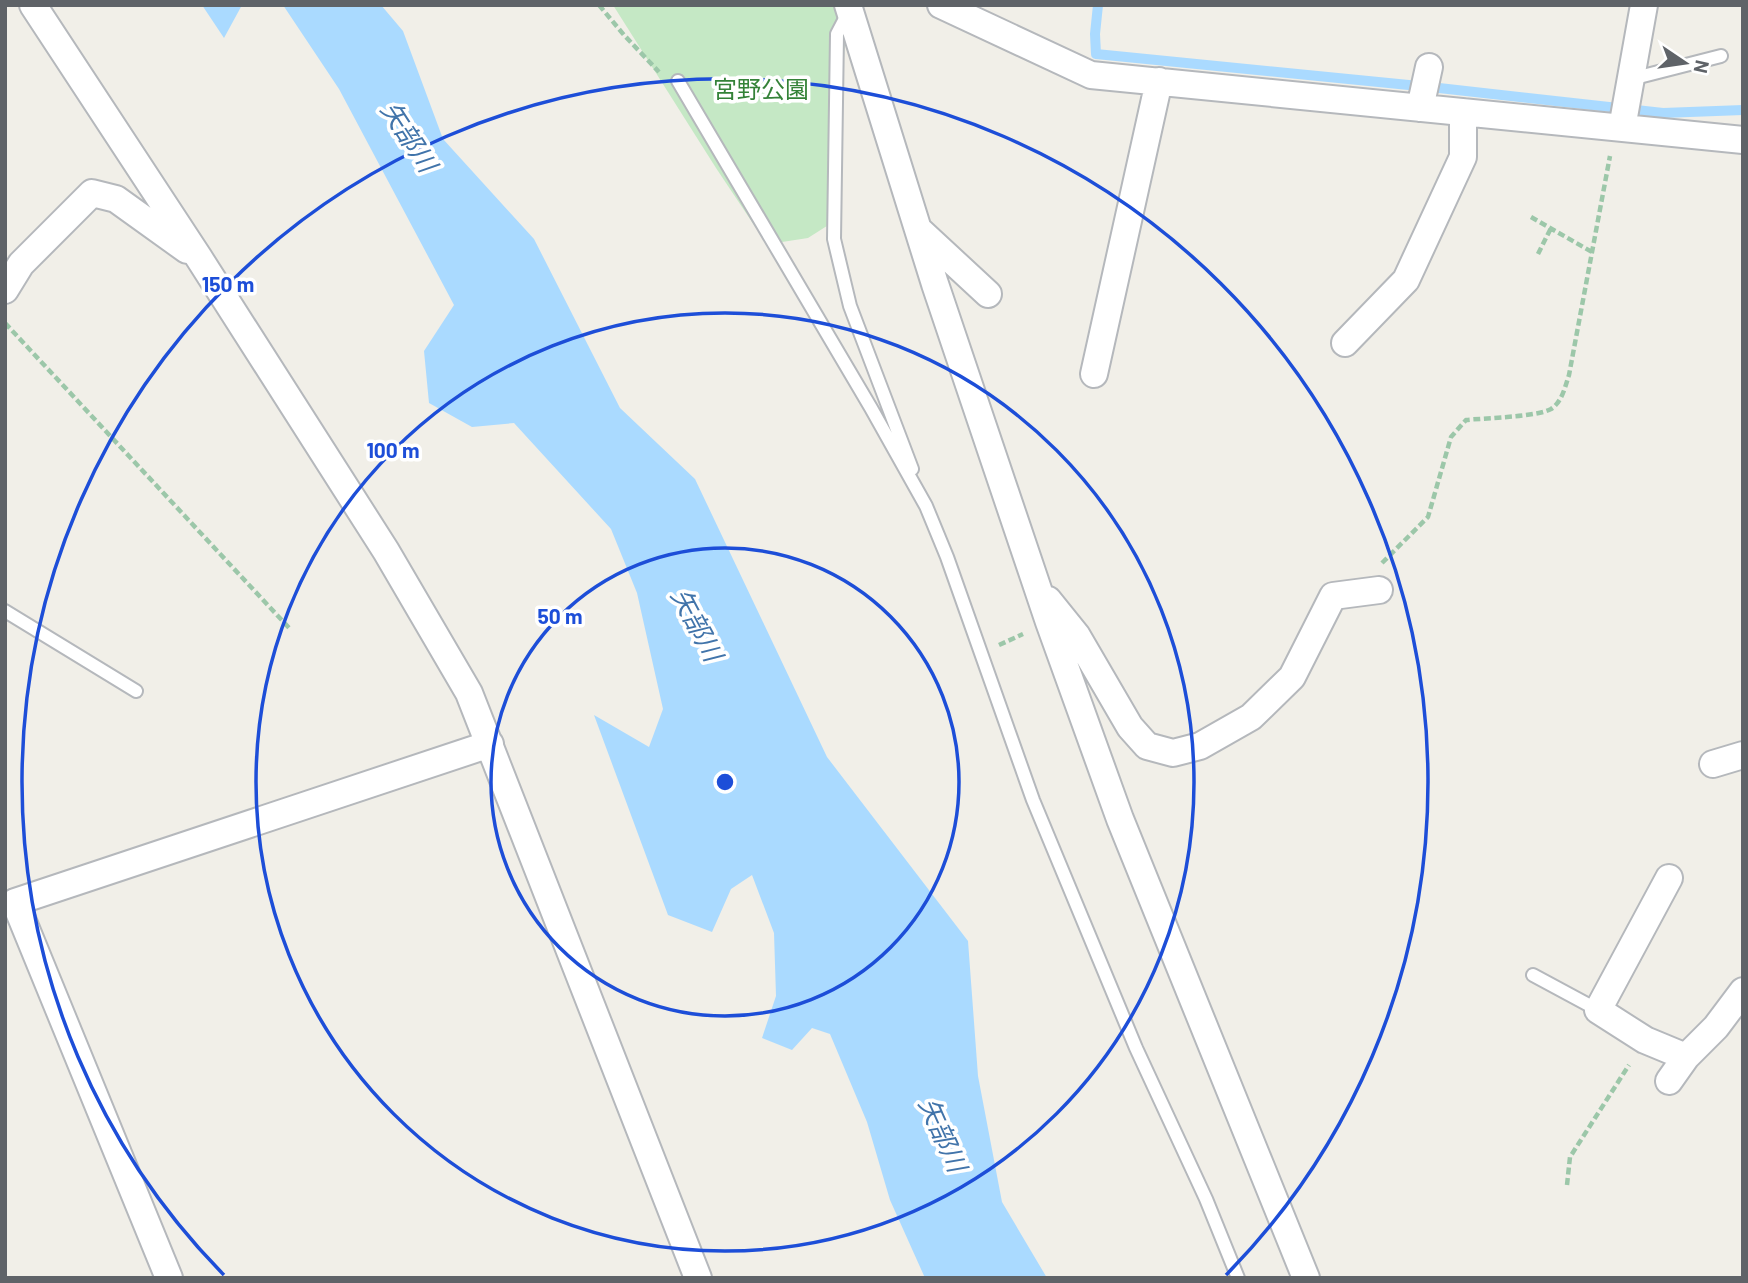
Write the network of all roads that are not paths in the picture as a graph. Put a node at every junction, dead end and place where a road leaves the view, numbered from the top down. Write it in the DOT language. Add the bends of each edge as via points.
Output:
graph roads {
  1 [pos="33,5"];
  2 [pos="941,5"];
  3 [pos="1644,5"];
  4 [pos="849,7"];
  5 [pos="1721,56"];
  6 [pos="1429,66"];
  7 [pos="1631,79"];
  8 [pos="1159,81"];
  9 [pos="680,84"];
  10 [pos="1420,108"];
  11 [pos="1463,112"];
  12 [pos="1618,128"];
  13 [pos="1743,140"];
  14 [pos="917,228"];
  15 [pos="199,258"];
  16 [pos="5,290"];
  17 [pos="988,294"];
  18 [pos="1345,343"];
  19 [pos="1094,374"];
  20 [pos="926,506"];
  21 [pos="1037,585"];
  22 [pos="1379,590"];
  23 [pos="5,611"];
  24 [pos="136,691"];
  25 [pos="490,744"];
  26 [pos="1743,755"];
  27 [pos="1713,764"];
  28 [pos="1670,878"];
  29 [pos="1533,975"];
  30 [pos="1743,991"];
  31 [pos="1598,1010"];
  32 [pos="1686,1057"];
  33 [pos="1669,1081"];
  34 [pos="169,1278"];
  35 [pos="698,1278"];
  36 [pos="1238,1278"];
  37 [pos="1306,1278"];
  1 -- 15 [label="street"];
  2 -- 8 [label="street" via="1091,75"];
  3 -- 7 [label="street"];
  4 -- 14 [label="street"];
  4 -- 20 [label="lane" via="837,34 834,239 850,306"];
  5 -- 7 [label="lane"];
  6 -- 10 [label="street"];
  7 -- 12 [label="street"];
  8 -- 10 [label="street"];
  8 -- 19 [label="street"];
  9 -- 20 [label="lane"];
  10 -- 11 [label="street"];
  11 -- 12 [label="street"];
  11 -- 18 [label="street" via="1463,157 1406,280"];
  12 -- 13 [label="street"];
  14 -- 17 [label="street"];
  14 -- 21 [label="street"];
  15 -- 16 [label="street" via="116,199 92,193 21,264"];
  15 -- 25 [label="street" via="386,551 469,693"];
  20 -- 36 [label="lane" via="1033,800"];
  21 -- 22 [label="street" via="1077,636 1130,727 1147,746 1173,753 1200,747 1251,718 1292,677 1333,596"];
  21 -- 37 [label="street" via="1120,819"];
  23 -- 24 [label="lane"];
  25 -- 34 [label="street" via="15,902"];
  25 -- 35 [label="street"];
  26 -- 27 [label="street"];
  28 -- 31 [label="street"];
  29 -- 31 [label="lane"];
  30 -- 32 [label="street"];
  31 -- 32 [label="street" via="1645,1040"];
  32 -- 33 [label="street"];
}
